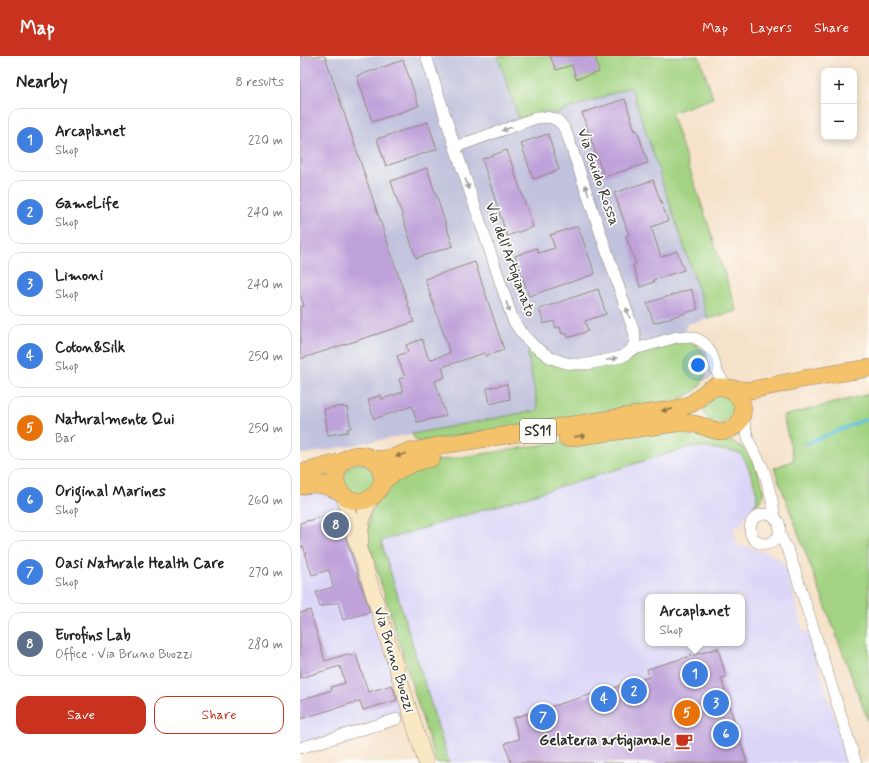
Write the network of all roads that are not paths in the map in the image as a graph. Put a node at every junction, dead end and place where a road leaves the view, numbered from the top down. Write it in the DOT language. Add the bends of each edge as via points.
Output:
graph roads {
  1 [pos="426,56"];
  2 [pos="455,147"];
  3 [pos="631,350"];
  4 [pos="713,362"];
  5 [pos="869,368"];
  6 [pos="869,378"];
  7 [pos="728,388"];
  8 [pos="704,394"];
  9 [pos="742,413"];
  10 [pos="715,430"];
  11 [pos="754,453"];
  12 [pos="372,459"];
  13 [pos="342,462"];
  14 [pos="300,473"];
  15 [pos="767,482"];
  16 [pos="382,483"];
  17 [pos="300,486"];
  18 [pos="342,494"];
  19 [pos="372,498"];
  20 [pos="758,516"];
  21 [pos="777,524"];
  22 [pos="765,544"];
  23 [pos="362,557"];
  24 [pos="794,569"];
  25 [pos="397,719"];
  26 [pos="300,748"];
  27 [pos="426,763"];
  28 [pos="856,763"];
  1 -- 2 [label="street, Via dell'Artigianato"];
  2 -- 3 [label="street, Via dell'Artigianato, one-way" via="507,303 521,333 548,356 575,364 621,357"];
  3 -- 2 [label="street, Via Guido Rossa, one-way" via="634,332 562,123 555,118 536,118"];
  3 -- 4 [label="street, Via dell'Artigianato" via="677,337 692,337 705,344"];
  4 -- 7 [label="street, Via dell'Artigianato"];
  4 -- 8 [label="street" via="712,374"];
  5 -- 7 [label="main road, SS11" via="752,390"];
  6 -- 9 [label="main road" via="767,398 755,402"];
  7 -- 8 [label="main road, SS11" via="714,387"];
  7 -- 9 [label="main road" via="740,398"];
  8 -- 10 [label="main road" via="698,406 698,413 703,423"];
  8 -- 12 [label="main road, SS11, one-way" via="691,404 675,409 443,445 383,460"];
  9 -- 10 [label="main road" via="740,420 730,430"];
  9 -- 11 [label="street"];
  10 -- 11 [label="street" via="742,439"];
  16 -- 10 [label="main road, SS11, one-way" via="394,472 420,460 434,457 675,423 690,423"];
  11 -- 15 [label="street"];
  12 -- 13 [label="main road, SS11" via="358,455"];
  12 -- 16 [label="main road" via="379,467"];
  13 -- 14 [label="main road, SS11"];
  13 -- 18 [label="main road" via="336,474 336,483"];
  15 -- 20 [label="street" via="768,500"];
  15 -- 21 [label="street"];
  16 -- 19 [label="main road, SS11"];
  17 -- 18 [label="main road" via="323,485"];
  18 -- 19 [label="main road" via="357,502"];
  18 -- 23 [label="main road, Via Bruno Buozzi"];
  19 -- 23 [label="main road, Via Bruno Buozzi" via="364,514 361,534"];
  20 -- 21 [label="street" via="767,514"];
  20 -- 22 [label="street" via="751,523 750,533 755,541"];
  21 -- 22 [label="street" via="778,534 773,541"];
  21 -- 24 [label="street"];
  22 -- 24 [label="street" via="779,548 788,557"];
  23 -- 27 [label="main road, Via Bruno Buozzi"];
  24 -- 28 [label="street"];
  25 -- 26 [label="street"];
}
